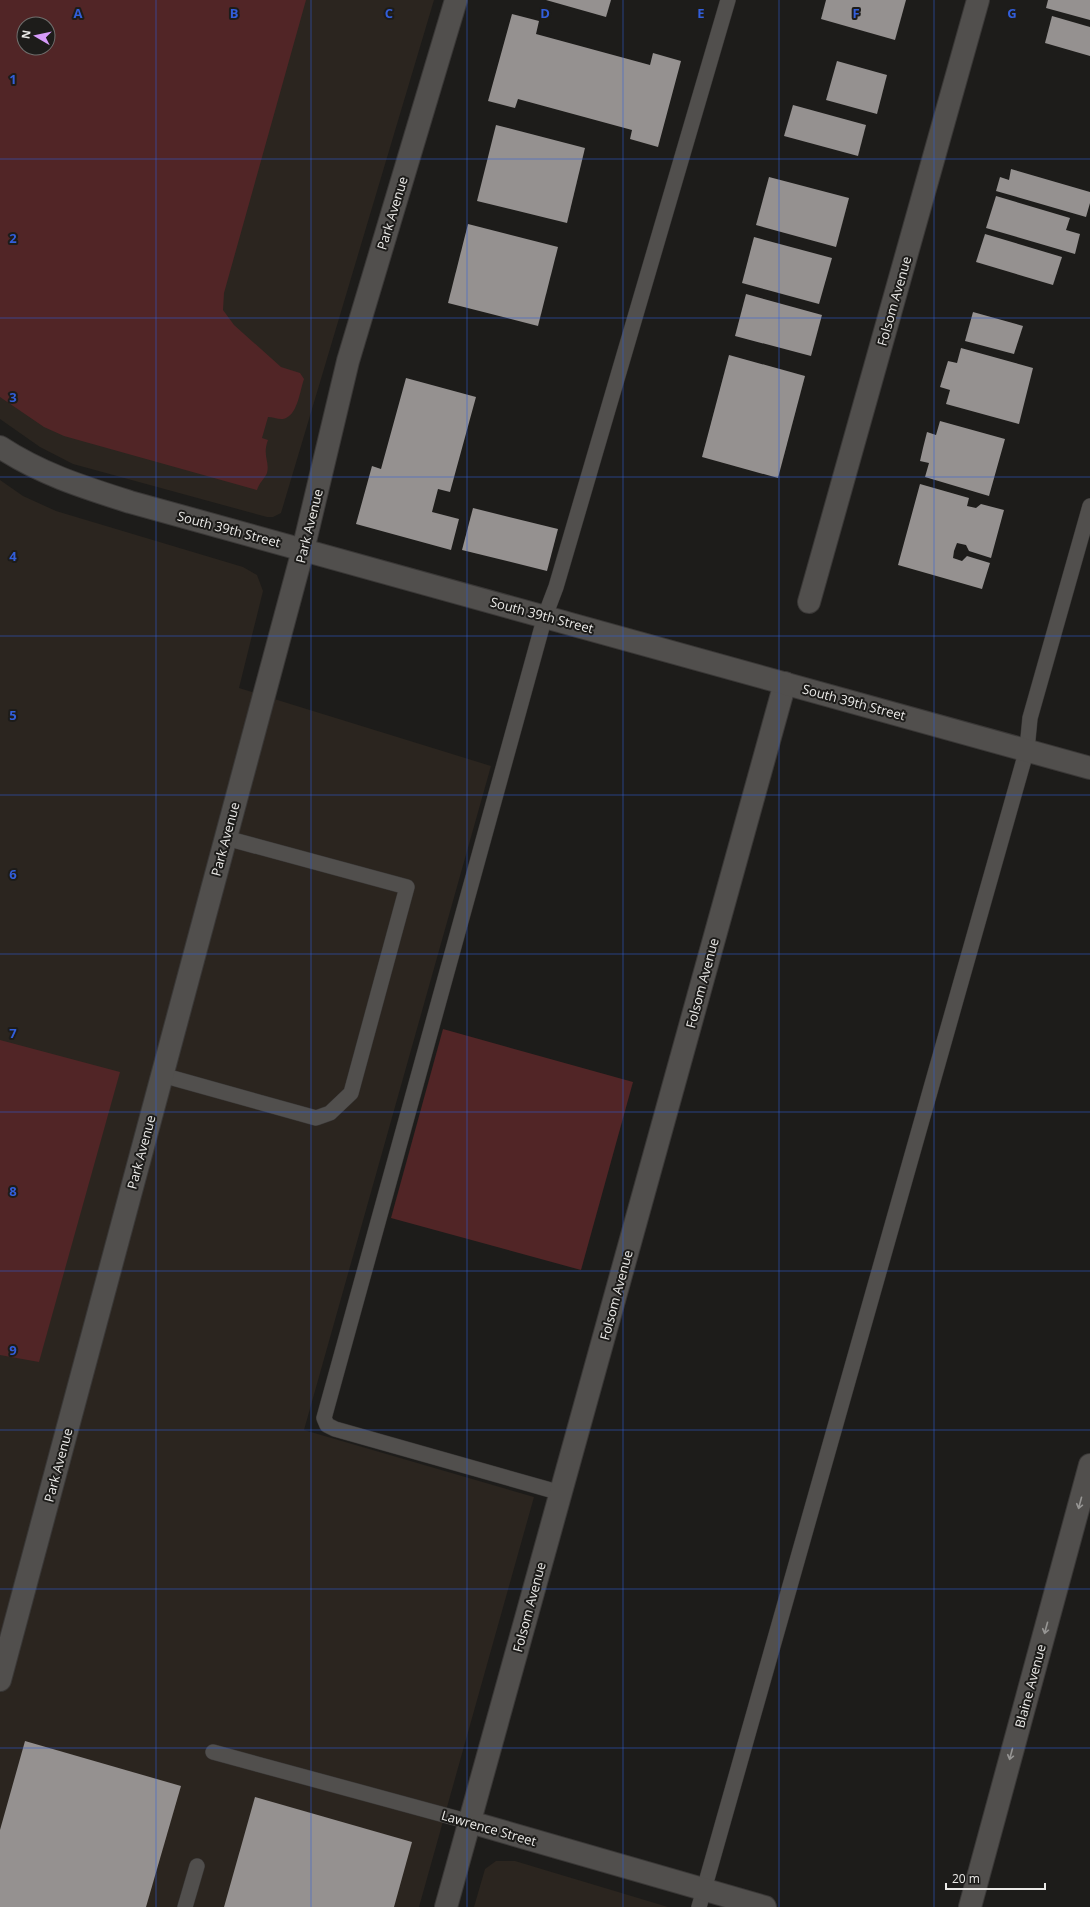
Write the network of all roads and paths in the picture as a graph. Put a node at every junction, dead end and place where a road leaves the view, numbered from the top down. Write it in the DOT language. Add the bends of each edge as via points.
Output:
graph roads {
  1 [pos="456,0"];
  2 [pos="728,0"];
  3 [pos="978,0"];
  4 [pos="0,446"];
  5 [pos="1090,506"];
  6 [pos="303,550"];
  7 [pos="809,602"];
  8 [pos="545,616"];
  9 [pos="785,682"];
  10 [pos="1027,749"];
  11 [pos="1090,768"];
  12 [pos="226,838"];
  13 [pos="162,1075"];
  14 [pos="1090,1465"];
  15 [pos="561,1492"];
  16 [pos="0,1680"];
  17 [pos="213,1752"];
  18 [pos="470,1822"];
  19 [pos="197,1866"];
  20 [pos="701,1899"];
  21 [pos="185,1907"];
  22 [pos="446,1907"];
  23 [pos="765,1907"];
  24 [pos="970,1907"];
  1 -- 6 [label="street, Park Avenue" via="348,361"];
  2 -- 8 [label="lane" via="556,587"];
  3 -- 7 [label="street, Folsom Avenue"];
  4 -- 6 [label="street, South 39th Street" via="22,461 60,479 130,502"];
  5 -- 10 [label="lane" via="1030,718"];
  6 -- 8 [label="street, South 39th Street"];
  6 -- 12 [label="street, Park Avenue"];
  8 -- 9 [label="street, South 39th Street"];
  8 -- 15 [label="lane" via="324,1418 327,1425 335,1429"];
  9 -- 10 [label="street, South 39th Street"];
  9 -- 15 [label="street, Folsom Avenue"];
  10 -- 11 [label="street, South 39th Street"];
  10 -- 20 [label="lane"];
  12 -- 13 [label="street, Park Avenue"];
  12 -- 13 [label="lane" via="407,887 351,1093 330,1113 316,1118"];
  13 -- 16 [label="street, Park Avenue"];
  14 -- 24 [label="street, Blaine Avenue, one-way"];
  15 -- 18 [label="street, Folsom Avenue"];
  17 -- 18 [label="lane, Lawrence Street"];
  18 -- 20 [label="street, Lawrence Street"];
  18 -- 22 [label="street, Folsom Avenue"];
  19 -- 21 [label="lane"];
  20 -- 23 [label="street, Lawrence Street"];
}
